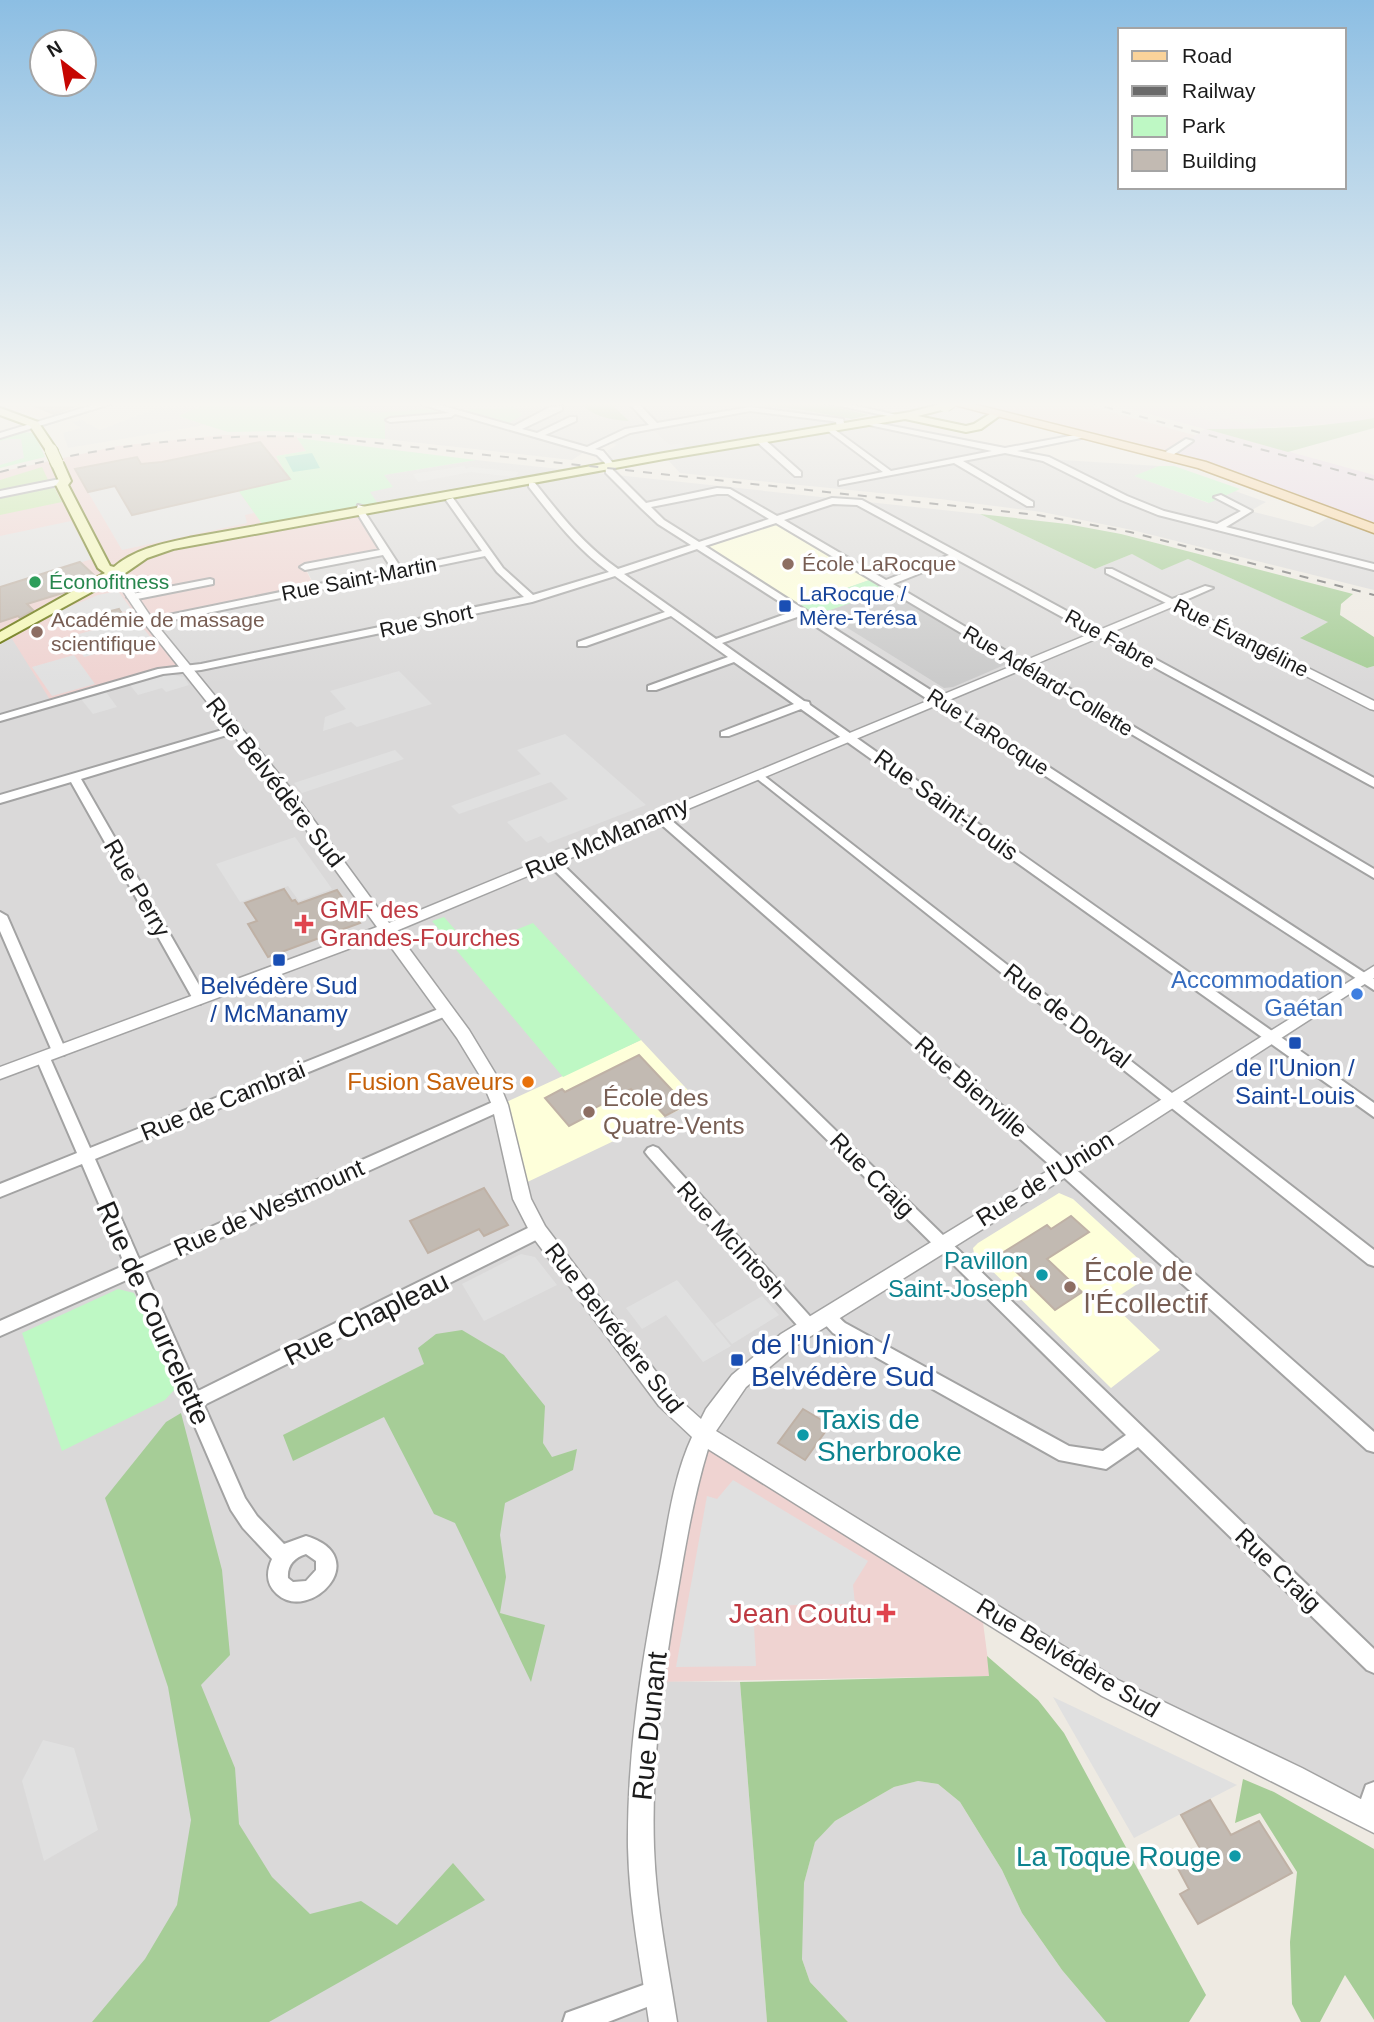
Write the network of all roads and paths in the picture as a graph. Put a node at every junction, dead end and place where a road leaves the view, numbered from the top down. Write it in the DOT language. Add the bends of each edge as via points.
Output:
graph roads {
  1 [pos="68,496"];
  2 [pos="447,496"];
  3 [pos="470,496"];
  4 [pos="541,496"];
  5 [pos="635,496"];
  6 [pos="691,496"];
  7 [pos="734,496"];
  8 [pos="1017,496"];
  9 [pos="1121,496"];
  10 [pos="1218,496"];
  11 [pos="1287,496"];
  12 [pos="450,500"];
  13 [pos="845,500"];
  14 [pos="1030,504"];
  15 [pos="644,506"];
  16 [pos="361,511"];
  17 [pos="777,520"];
  18 [pos="1217,527"];
  19 [pos="1374,529"];
  20 [pos="699,546"];
  21 [pos="386,552"];
  22 [pos="487,553"];
  23 [pos="957,555"];
  24 [pos="1374,567"];
  25 [pos="305,568"];
  26 [pos="1109,570"];
  27 [pos="397,571"];
  28 [pos="116,573"];
  29 [pos="617,574"];
  30 [pos="210,582"];
  31 [pos="885,584"];
  32 [pos="1208,588"];
  33 [pos="132,597"];
  34 [pos="533,599"];
  35 [pos="1172,603"];
  36 [pos="673,612"];
  37 [pos="801,612"];
  38 [pos="149,622"];
  39 [pos="1098,633"];
  40 [pos="0,638"];
  41 [pos="716,642"];
  42 [pos="582,644"];
  43 [pos="737,657"];
  44 [pos="1021,665"];
  45 [pos="186,668"];
  46 [pos="652,688"];
  47 [pos="939,699"];
  48 [pos="1370,701"];
  49 [pos="805,704"];
  50 [pos="0,718"];
  51 [pos="236,729"];
  52 [pos="725,734"];
  53 [pos="851,737"];
  54 [pos="759,775"];
  55 [pos="74,777"];
  56 [pos="1374,783"];
  57 [pos="0,799"];
  58 [pos="659,816"];
  59 [pos="552,861"];
  60 [pos="1374,874"];
  61 [pos="0,916"];
  62 [pos="387,929"];
  63 [pos="1370,978"];
  64 [pos="200,999"];
  65 [pos="446,1010"];
  66 [pos="1271,1037"];
  67 [pos="51,1054"];
  68 [pos="0,1073"];
  69 [pos="1172,1099"];
  70 [pos="500,1105"];
  71 [pos="1374,1111"];
  72 [pos="653,1152"];
  73 [pos="86,1156"];
  74 [pos="1065,1169"];
  75 [pos="0,1191"];
  76 [pos="538,1231"];
  77 [pos="941,1244"];
  78 [pos="1374,1259"];
  79 [pos="135,1268"];
  80 [pos="827,1317"];
  81 [pos="810,1328"];
  82 [pos="0,1329"];
  83 [pos="193,1401"];
  84 [pos="703,1433"];
  85 [pos="1140,1435"];
  86 [pos="1374,1444"];
  87 [pos="283,1557"];
  88 [pos="1374,1664"];
  89 [pos="1374,1793"];
  90 [pos="1370,1818"];
  91 [pos="657,1992"];
  92 [pos="575,2022"];
  93 [pos="663,2022"];
  1 -- 28 [label="main road, Rue Belvédère Sud" via="105,568"];
  2 -- 16 [label="main road"];
  3 -- 12 [label="main road"];
  4 -- 29 [label="street, Rue Saint-Louis" via="579,544"];
  5 -- 15 [label="street, Rue LaRocque"];
  6 -- 15 [label="street, Rue Adélard-Collette"];
  7 -- 17 [label="street, Rue Adélard-Collette"];
  8 -- 14 [label="street"];
  9 -- 18 [label="street"];
  10 -- 18 [label="street" via="1248,511"];
  11 -- 19 [label="main road"];
  12 -- 16 [label="main road"];
  12 -- 22 [label="street"];
  13 -- 17 [label="street, Rue Short"];
  13 -- 23 [label="street, Rue Fabre" via="859,502"];
  15 -- 20 [label="street, Rue LaRocque"];
  16 -- 21 [label="street"];
  16 -- 28 [label="main road" via="162,553"];
  17 -- 20 [label="street, Rue Short"];
  17 -- 31 [label="street, Rue Adélard-Collette"];
  18 -- 24 [label="street"];
  20 -- 29 [label="street, Rue Short"];
  20 -- 37 [label="street, Rue LaRocque"];
  21 -- 25 [label="street"];
  21 -- 27 [label="street"];
  22 -- 27 [label="street, Rue Saint-Martin"];
  22 -- 34 [label="street" via="506,577"];
  23 -- 31 [label="street"];
  23 -- 39 [label="street, Rue Fabre"];
  26 -- 35 [label="street, Rue Évangéline"];
  27 -- 38 [label="street, Rue Saint-Martin"];
  28 -- 33 [label="street, Rue Belvédère Sud"];
  28 -- 40 [label="main road"];
  29 -- 34 [label="street, Rue Short"];
  29 -- 36 [label="street, Rue Saint-Louis"];
  30 -- 33 [label="street"];
  31 -- 44 [label="street, Rue Adélard-Collette"];
  32 -- 35 [label="street, Rue McManamy"];
  33 -- 38 [label="street, Rue Belvédère Sud"];
  34 -- 45 [label="street, Rue Short"];
  35 -- 39 [label="street, Rue McManamy"];
  35 -- 48 [label="street, Rue Évangéline"];
  36 -- 41 [label="street, Rue Saint-Louis"];
  36 -- 42 [label="street"];
  37 -- 41 [label="street"];
  37 -- 47 [label="street, Rue LaRocque"];
  38 -- 45 [label="street, Rue Belvédère Sud"];
  39 -- 44 [label="street, Rue McManamy"];
  39 -- 56 [label="street, Rue Fabre"];
  41 -- 43 [label="street, Rue Saint-Louis"];
  43 -- 46 [label="street"];
  43 -- 49 [label="street, Rue Saint-Louis"];
  44 -- 47 [label="street, Rue McManamy"];
  44 -- 60 [label="street, Rue Adélard-Collette"];
  45 -- 50 [label="street, Rue Short"];
  45 -- 51 [label="street, Rue Belvédère Sud"];
  47 -- 53 [label="street, Rue McManamy"];
  47 -- 63 [label="street, Rue LaRocque"];
  49 -- 52 [label="street"];
  49 -- 53 [label="street, Rue Saint-Louis"];
  51 -- 55 [label="street"];
  51 -- 62 [label="street, Rue Belvédère Sud"];
  53 -- 54 [label="street, Rue McManamy"];
  53 -- 66 [label="street, Rue Saint-Louis"];
  54 -- 58 [label="street, Rue McManamy"];
  54 -- 69 [label="street, Rue de Dorval"];
  55 -- 57 [label="street"];
  55 -- 64 [label="street, Rue Perry"];
  58 -- 59 [label="street, Rue McManamy"];
  58 -- 74 [label="street, Rue Bienville"];
  59 -- 62 [label="street, Rue McManamy"];
  59 -- 77 [label="street, Rue Craig"];
  61 -- 67 [label="street, Rue de Courcelette"];
  62 -- 64 [label="street, Rue McManamy"];
  62 -- 65 [label="street, Rue Belvédère Sud"];
  63 -- 66 [label="street, Rue de l'Union"];
  64 -- 67 [label="street, Rue McManamy"];
  65 -- 70 [label="street, Rue Belvédère Sud" via="487,1073"];
  65 -- 73 [label="street, Rue de Cambrai"];
  66 -- 69 [label="street, Rue de l'Union"];
  66 -- 71 [label="street, Rue Saint-Louis"];
  67 -- 68 [label="street, Rue McManamy"];
  67 -- 73 [label="street, Rue de Courcelette"];
  69 -- 74 [label="street, Rue de l'Union"];
  69 -- 78 [label="street, Rue de Dorval"];
  70 -- 76 [label="street, Rue Belvédère Sud" via="522,1199"];
  70 -- 79 [label="street, Rue de Westmount"];
  72 -- 81 [label="street, Rue McIntosh"];
  73 -- 75 [label="street, Rue de Cambrai"];
  73 -- 79 [label="street, Rue de Courcelette"];
  74 -- 77 [label="street, Rue de l'Union"];
  74 -- 86 [label="street, Rue Bienville"];
  76 -- 83 [label="street, Rue Chapleau"];
  76 -- 84 [label="street, Rue Belvédère Sud" via="644,1374"];
  77 -- 80 [label="street, Rue de l'Union"];
  77 -- 85 [label="street, Rue Craig"];
  79 -- 82 [label="street, Rue de Westmount"];
  79 -- 83 [label="street, Rue de Courcelette"];
  80 -- 81 [label="street, Rue de l'Union"];
  80 -- 85 [label="street" via="839,1328 1066,1454 1106,1460"];
  81 -- 84 [label="street, Rue de l'Union" via="739,1381"];
  83 -- 87 [label="street, Rue de Courcelette" via="238,1504"];
  84 -- 90 [label="street, Rue Belvédère Sud" via="1110,1688"];
  84 -- 91 [label="street, Rue Dunant" via="681,1512 659,1628 642,1760 642,1860"];
  85 -- 88 [label="street, Rue Craig"];
  89 -- 90 [label="street"];
  91 -- 92 [label="street"];
  91 -- 93 [label="street, Rue Dunant"];
}
